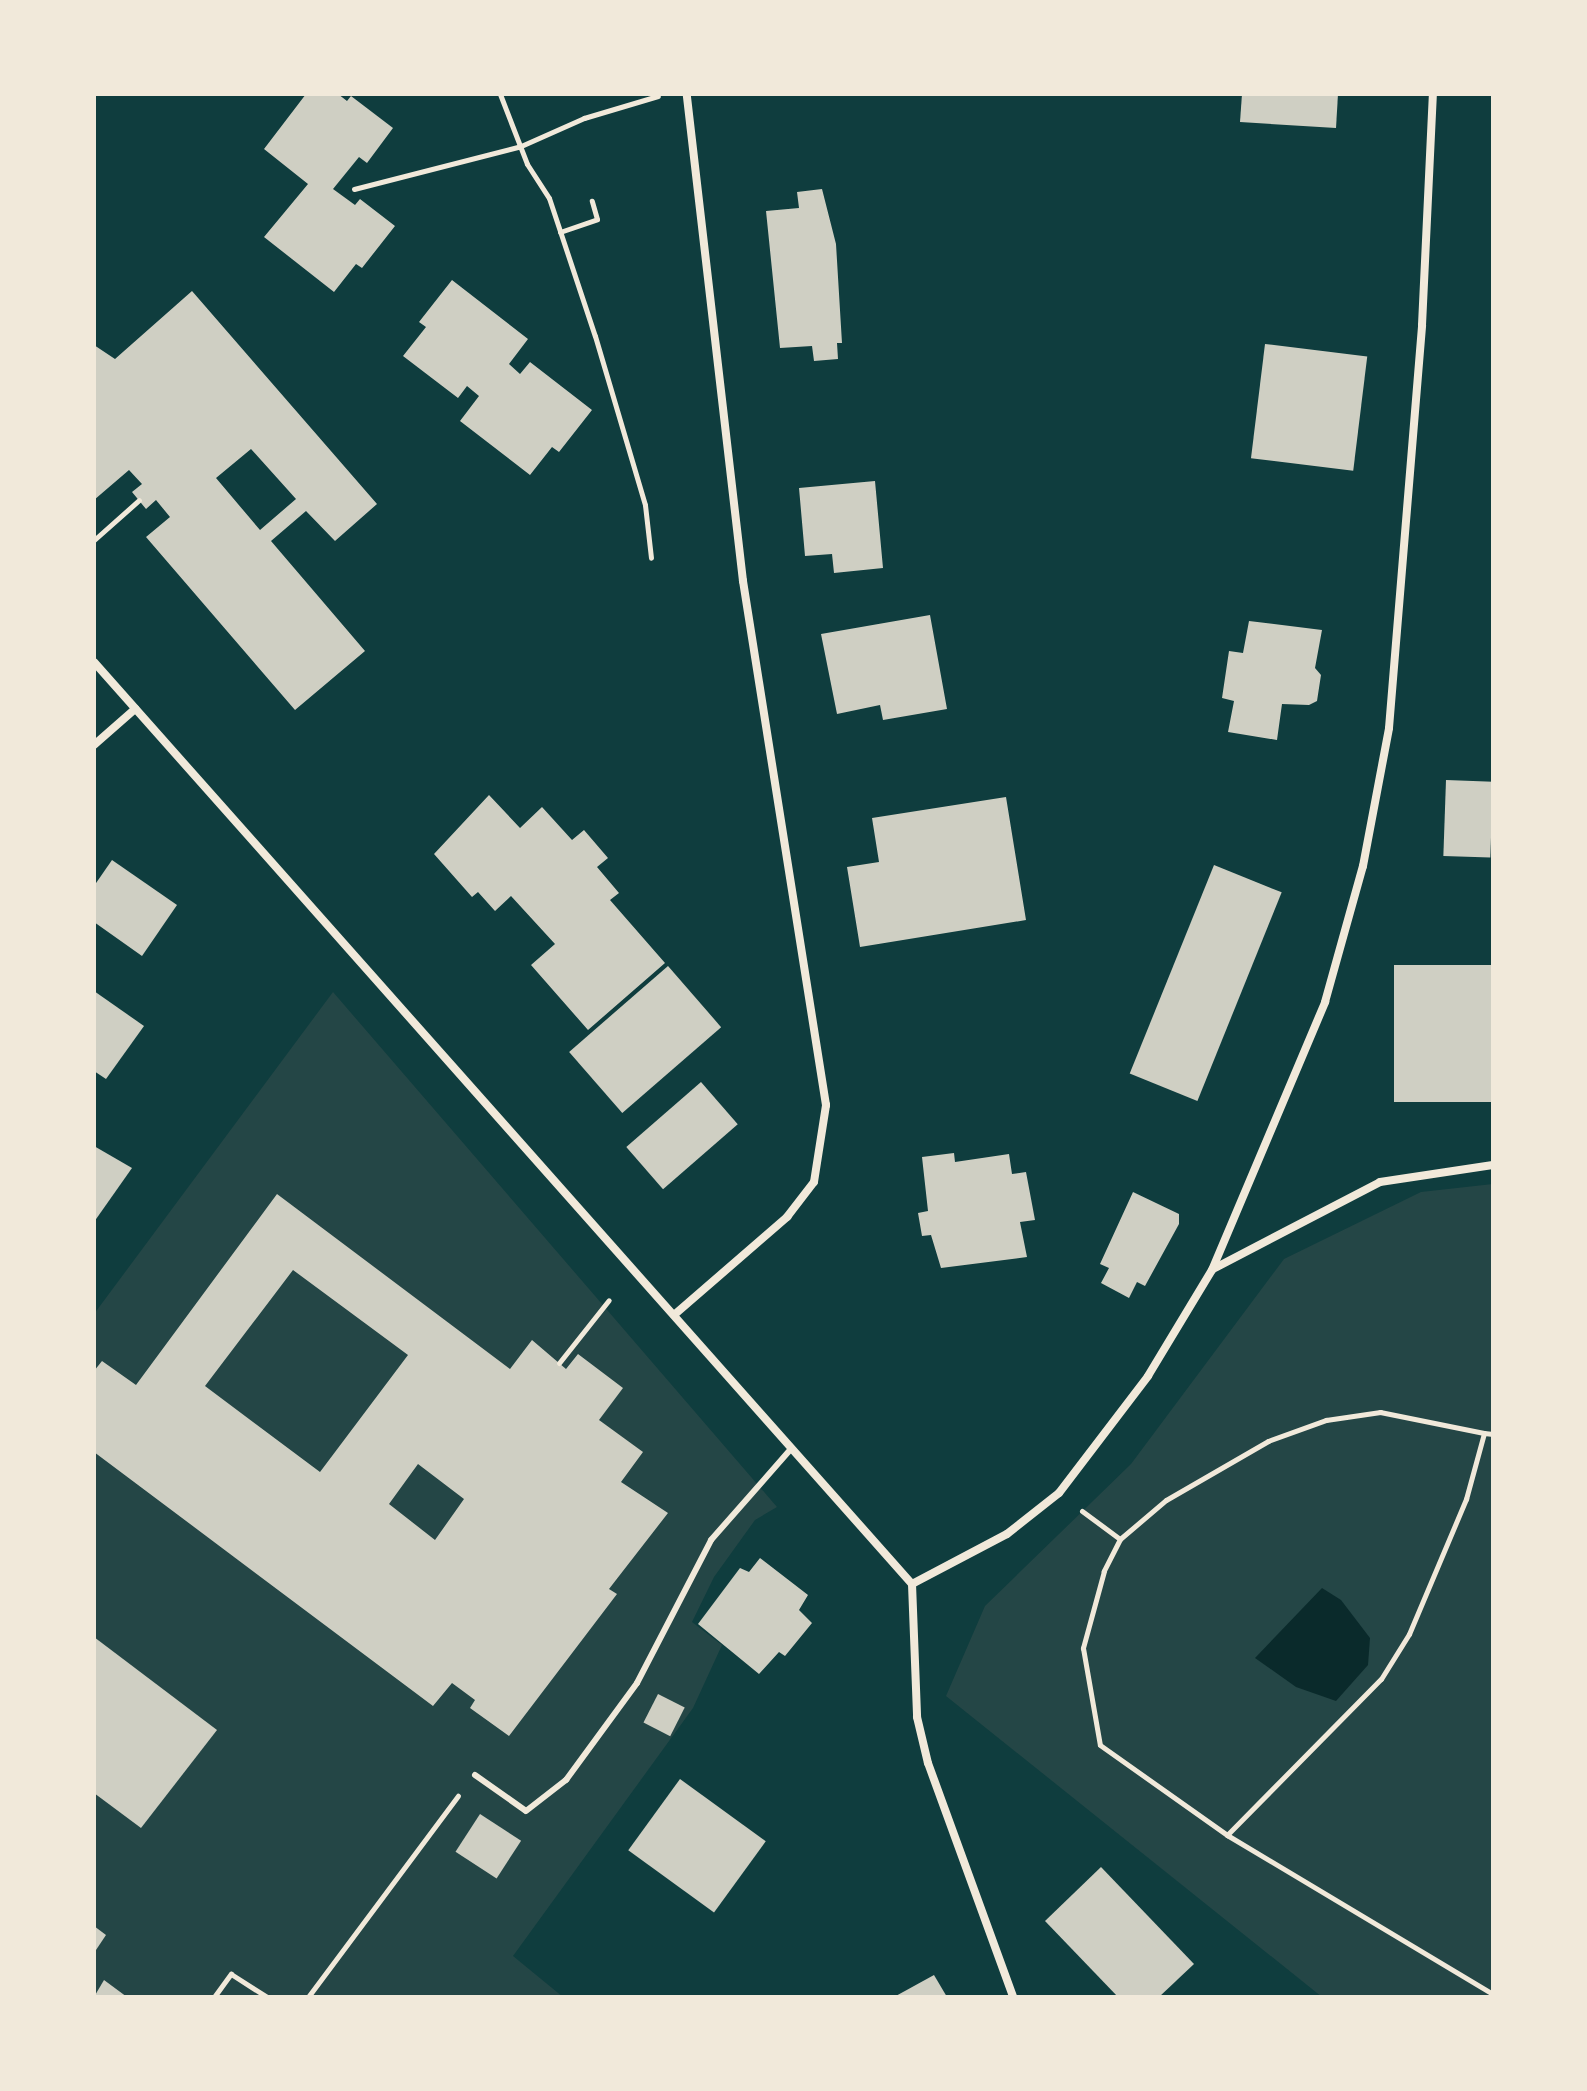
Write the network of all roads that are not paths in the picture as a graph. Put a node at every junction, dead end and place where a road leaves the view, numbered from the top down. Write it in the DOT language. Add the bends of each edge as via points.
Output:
graph roads {
  1 [pos="687,94"];
  2 [pos="1433,94"];
  3 [pos="94,662"];
  4 [pos="135,709"];
  5 [pos="94,745"];
  6 [pos="1493,1165"];
  7 [pos="1212,1270"];
  8 [pos="674,1315"];
  9 [pos="790,1450"];
  10 [pos="912,1584"];
  11 [pos="475,1775"];
  12 [pos="1013,1997"];
  1 -- 8 [label="street" via="743,581 826,1105 814,1182 787,1217"];
  2 -- 7 [label="street" via="1422,325 1389,728 1363,866 1325,1002"];
  3 -- 4 [label="street"];
  4 -- 5 [label="street"];
  4 -- 8 [label="street"];
  6 -- 7 [label="street" via="1380,1182"];
  7 -- 10 [label="street" via="1148,1376 1059,1493 1007,1534"];
  8 -- 9 [label="street"];
  9 -- 10 [label="street"];
  9 -- 11 [label="lane" via="711,1540 637,1683 566,1780 526,1811"];
  10 -- 12 [label="street" via="917,1717 928,1763"];
}
